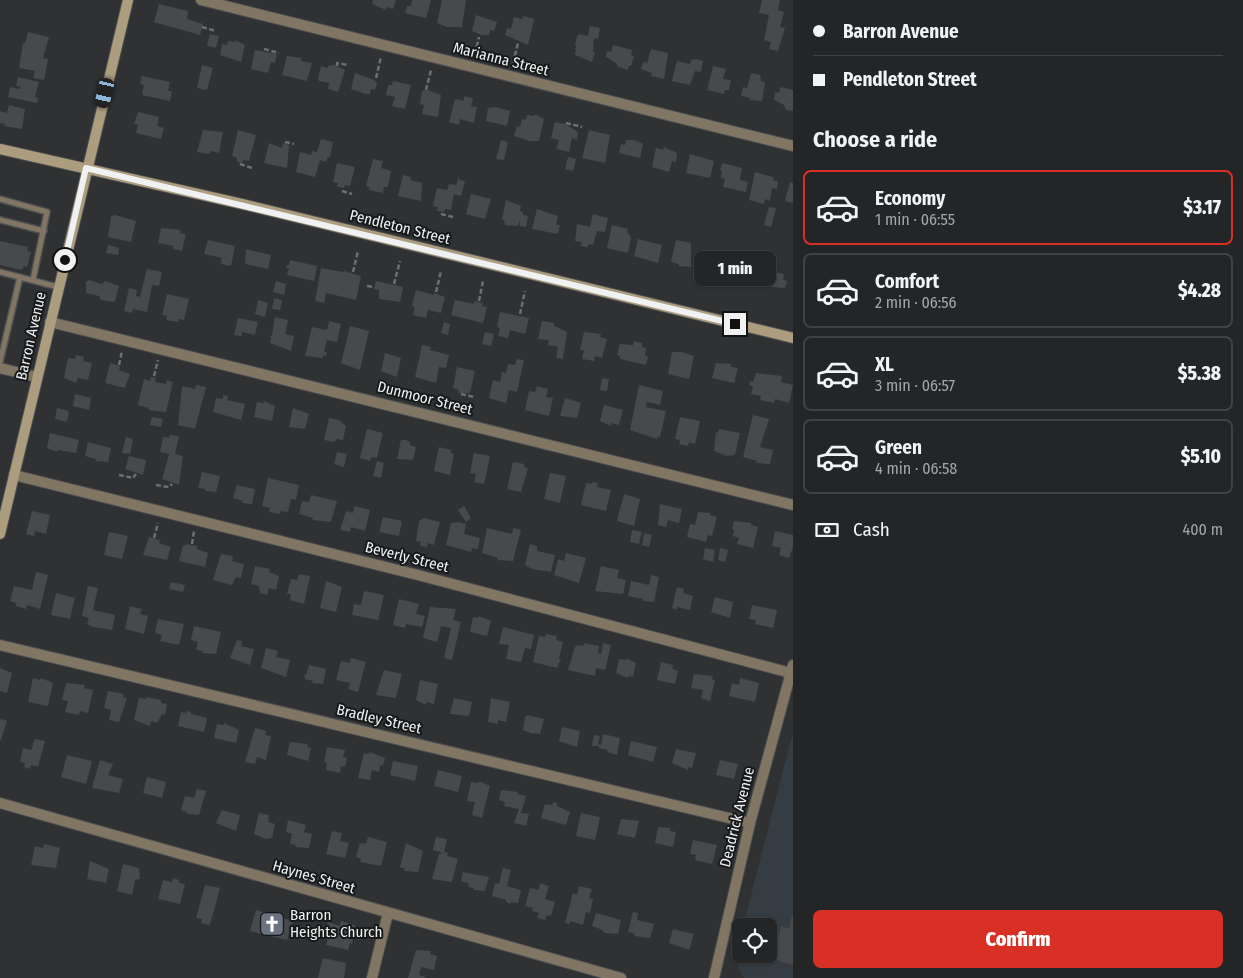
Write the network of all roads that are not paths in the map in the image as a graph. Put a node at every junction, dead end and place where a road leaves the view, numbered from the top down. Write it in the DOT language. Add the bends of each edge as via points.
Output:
graph roads {
  1 [pos="128,0"];
  2 [pos="201,0"];
  3 [pos="793,146"];
  4 [pos="0,149"];
  5 [pos="86,168"];
  6 [pos="0,199"];
  7 [pos="0,220"];
  8 [pos="44,231"];
  9 [pos="0,272"];
  10 [pos="20,277"];
  11 [pos="33,280"];
  12 [pos="58,287"];
  13 [pos="50,322"];
  14 [pos="793,338"];
  15 [pos="0,362"];
  16 [pos="0,368"];
  17 [pos="37,377"];
  18 [pos="14,476"];
  19 [pos="793,506"];
  20 [pos="0,534"];
  21 [pos="0,645"];
  22 [pos="792,669"];
  23 [pos="789,696"];
  24 [pos="0,803"];
  25 [pos="750,823"];
  26 [pos="388,913"];
  27 [pos="372,978"];
  28 [pos="621,978"];
  29 [pos="714,978"];
  1 -- 5 [label="main road, Barron Avenue"];
  2 -- 3 [label="street, Marianna Street"];
  4 -- 5 [label="main road, Pendleton Street"];
  5 -- 12 [label="main road, Barron Avenue"];
  5 -- 14 [label="main road, Pendleton Street"];
  6 -- 8 [label="lane" via="47,212"];
  7 -- 8 [label="lane"];
  8 -- 11 [label="lane"];
  9 -- 10 [label="lane"];
  10 -- 11 [label="lane"];
  10 -- 15 [label="lane"];
  11 -- 12 [label="lane"];
  12 -- 13 [label="main road, Barron Avenue"];
  13 -- 17 [label="main road, Barron Avenue"];
  13 -- 19 [label="street, Dunmoor Street"];
  16 -- 17 [label="street"];
  17 -- 18 [label="main road, Barron Avenue"];
  18 -- 20 [label="main road, Barron Avenue"];
  18 -- 22 [label="street, Beverly Street"];
  21 -- 25 [label="street, Bradley Street"];
  22 -- 23 [label="street, Deadrick Avenue"];
  23 -- 25 [label="street, Deadrick Avenue"];
  24 -- 26 [label="street, Haynes Street"];
  25 -- 29 [label="street, Deadrick Avenue"];
  26 -- 27 [label="street"];
  26 -- 28 [label="street, Haynes Street"];
}
